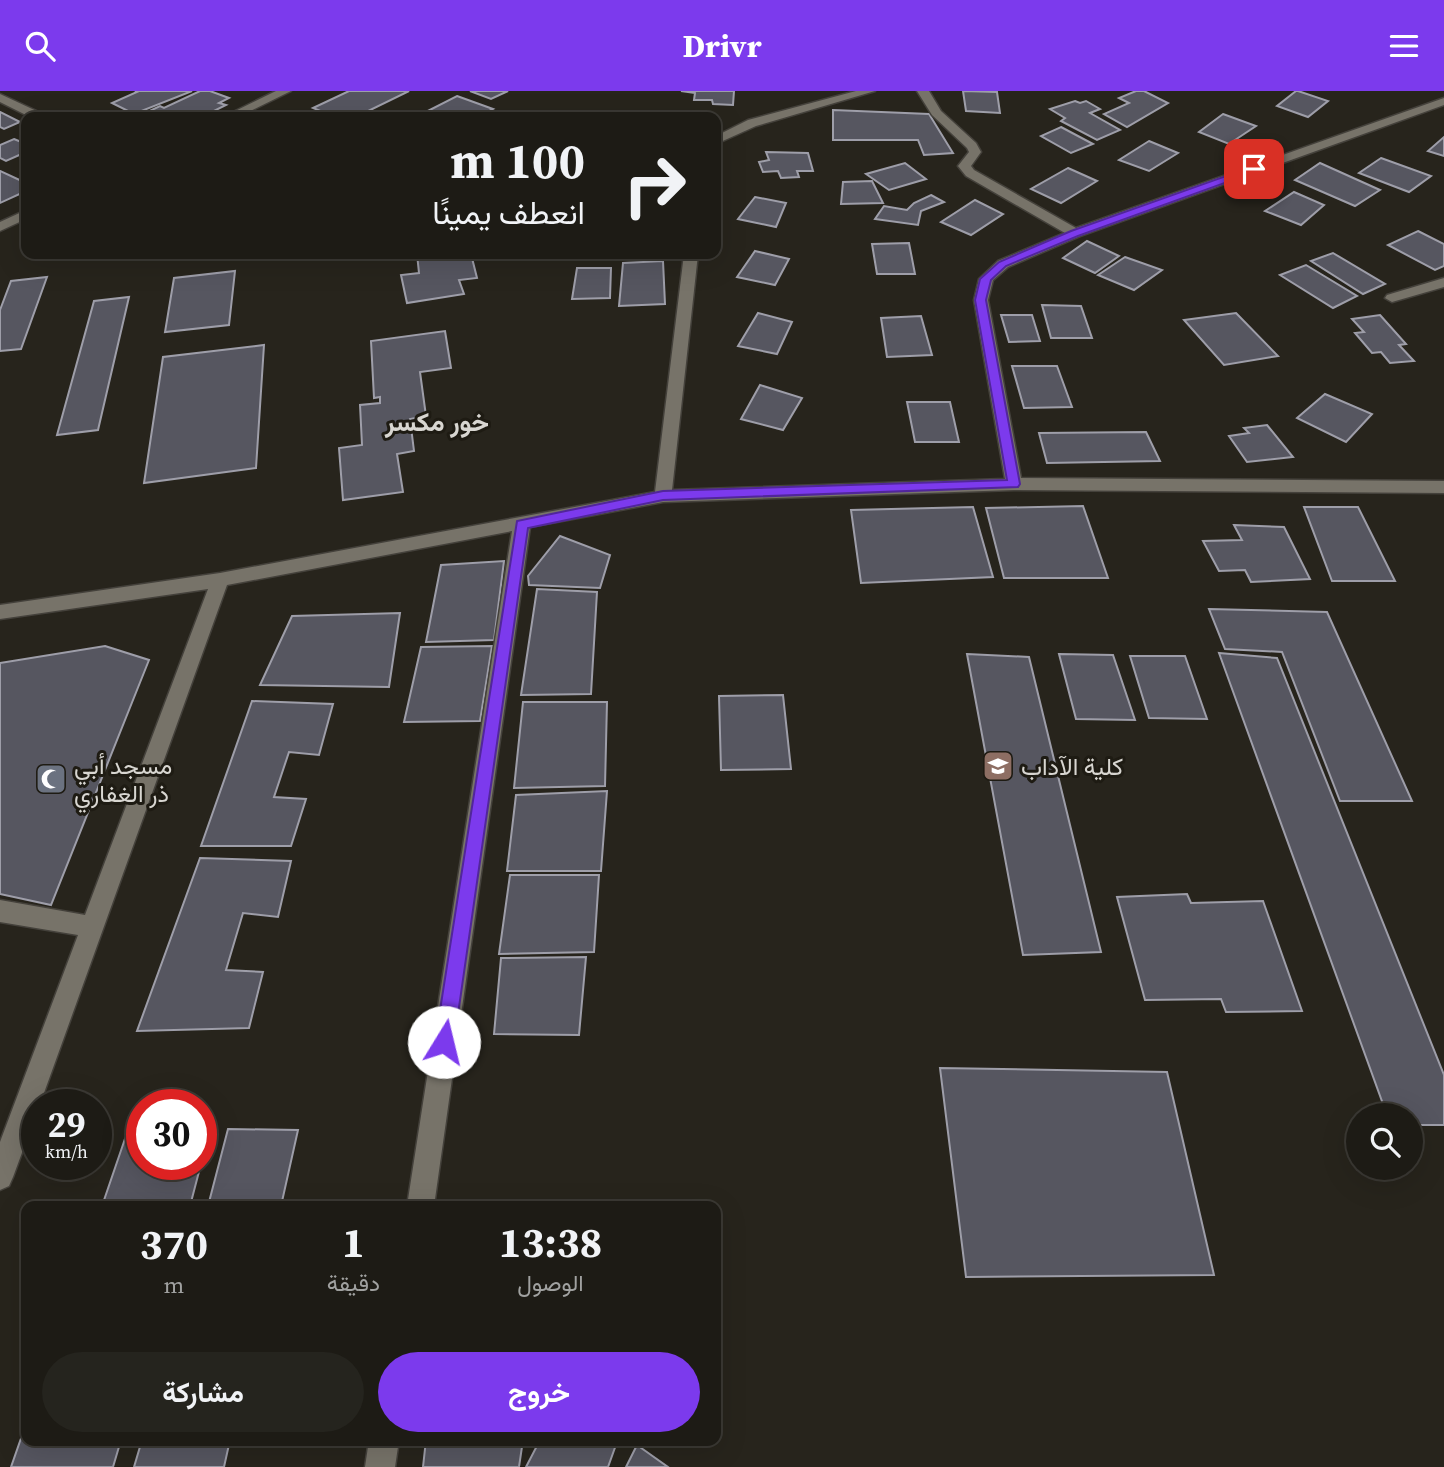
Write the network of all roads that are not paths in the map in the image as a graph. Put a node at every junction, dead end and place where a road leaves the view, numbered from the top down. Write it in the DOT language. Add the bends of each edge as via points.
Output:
graph roads {
  1 [pos="869,91"];
  2 [pos="923,91"];
  3 [pos="276,92"];
  4 [pos="0,97"];
  5 [pos="1444,101"];
  6 [pos="29,112"];
  7 [pos="238,112"];
  8 [pos="721,138"];
  9 [pos="21,216"];
  10 [pos="0,227"];
  11 [pos="1075,233"];
  12 [pos="690,259"];
  13 [pos="1444,282"];
  14 [pos="1392,298"];
  15 [pos="1014,484"];
  16 [pos="1444,488"];
  17 [pos="663,496"];
  18 [pos="522,524"];
  19 [pos="220,580"];
  20 [pos="0,612"];
  21 [pos="0,911"];
  22 [pos="92,927"];
  23 [pos="0,1177"];
  24 [pos="420,1201"];
  25 [pos="383,1446"];
  26 [pos="380,1467"];
  1 -- 8 [label="street" via="752,123"];
  2 -- 11 [label="street" via="936,113 972,146 975,152 964,166 970,173"];
  3 -- 7 [label="street"];
  4 -- 6 [label="street"];
  5 -- 11 [label="street"];
  9 -- 10 [label="street"];
  11 -- 15 [label="street" via="1003,264 986,279 981,300"];
  12 -- 17 [label="street"];
  13 -- 14 [label="street"];
  15 -- 16 [label="street"];
  15 -- 17 [label="street"];
  17 -- 18 [label="street"];
  18 -- 19 [label="street"];
  18 -- 24 [label="street"];
  19 -- 20 [label="street"];
  19 -- 22 [label="street"];
  21 -- 22 [label="street"];
  22 -- 23 [label="street"];
  25 -- 26 [label="street"];
}
